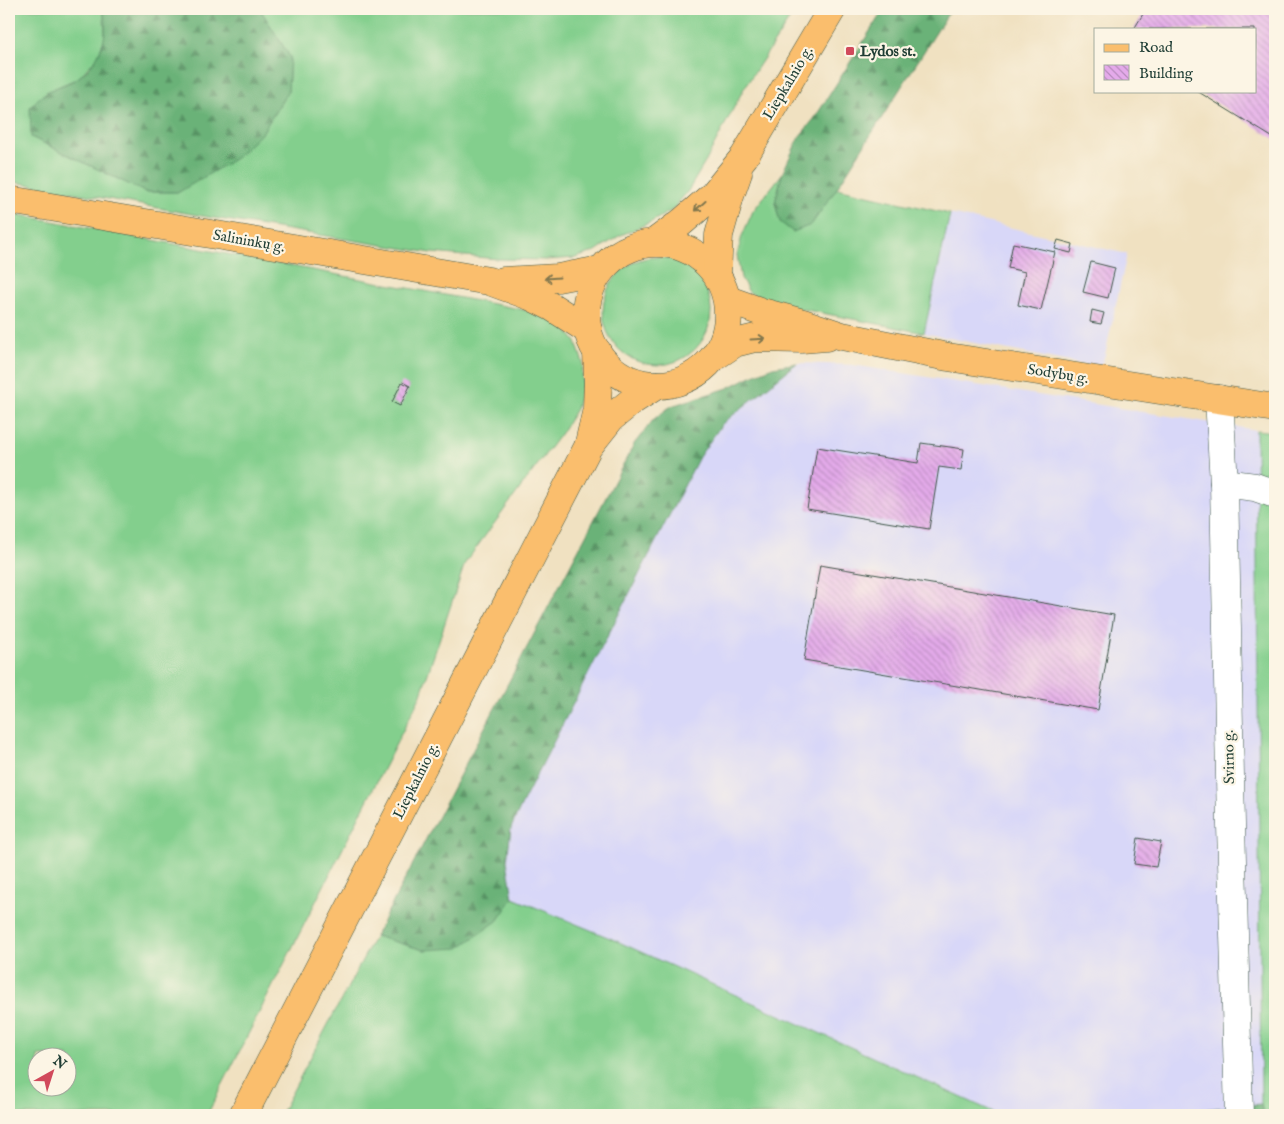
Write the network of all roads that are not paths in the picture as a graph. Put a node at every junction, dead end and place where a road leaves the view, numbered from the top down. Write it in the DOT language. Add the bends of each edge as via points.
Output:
graph roads {
  1 [pos="832,9"];
  2 [pos="744,157"];
  3 [pos="9,200"];
  4 [pos="655,242"];
  5 [pos="600,270"];
  6 [pos="717,274"];
  7 [pos="489,281"];
  8 [pos="728,300"];
  9 [pos="842,336"];
  10 [pos="592,341"];
  11 [pos="714,358"];
  12 [pos="657,385"];
  13 [pos="1219,399"];
  14 [pos="1275,408"];
  15 [pos="588,447"];
  16 [pos="1224,483"];
  17 [pos="1275,494"];
  18 [pos="243,1115"];
  19 [pos="1239,1115"];
  1 -- 2 [label="main road, Liepkalnio g."];
  2 -- 4 [label="main road, one-way" via="713,195"];
  2 -- 6 [label="main road" via="719,235"];
  3 -- 7 [label="main road, Salininkų g."];
  4 -- 5 [label="main road" via="625,250"];
  4 -- 6 [label="main road" via="690,250"];
  5 -- 7 [label="main road, Salininkų g., one-way" via="558,278"];
  5 -- 10 [label="main road" via="587,299 586,314"];
  6 -- 8 [label="main road"];
  7 -- 10 [label="main road, Salininkų g." via="552,307"];
  8 -- 9 [label="main road, Sodybų g."];
  8 -- 11 [label="main road" via="729,321 724,340"];
  11 -- 9 [label="main road, Sodybų g., one-way" via="735,343 755,338"];
  9 -- 13 [label="main road, Sodybų g." via="948,357"];
  10 -- 12 [label="main road" via="608,365 622,376 639,383"];
  10 -- 15 [label="main road" via="598,379 597,409"];
  11 -- 12 [label="main road" via="689,378"];
  12 -- 15 [label="main road" via="611,418"];
  13 -- 14 [label="main road, Sodybų g."];
  13 -- 16 [label="street, Svirno g."];
  15 -- 18 [label="main road, Liepkalnio g."];
  16 -- 17 [label="street" via="1255,487"];
  16 -- 19 [label="street, Svirno g."];
}
